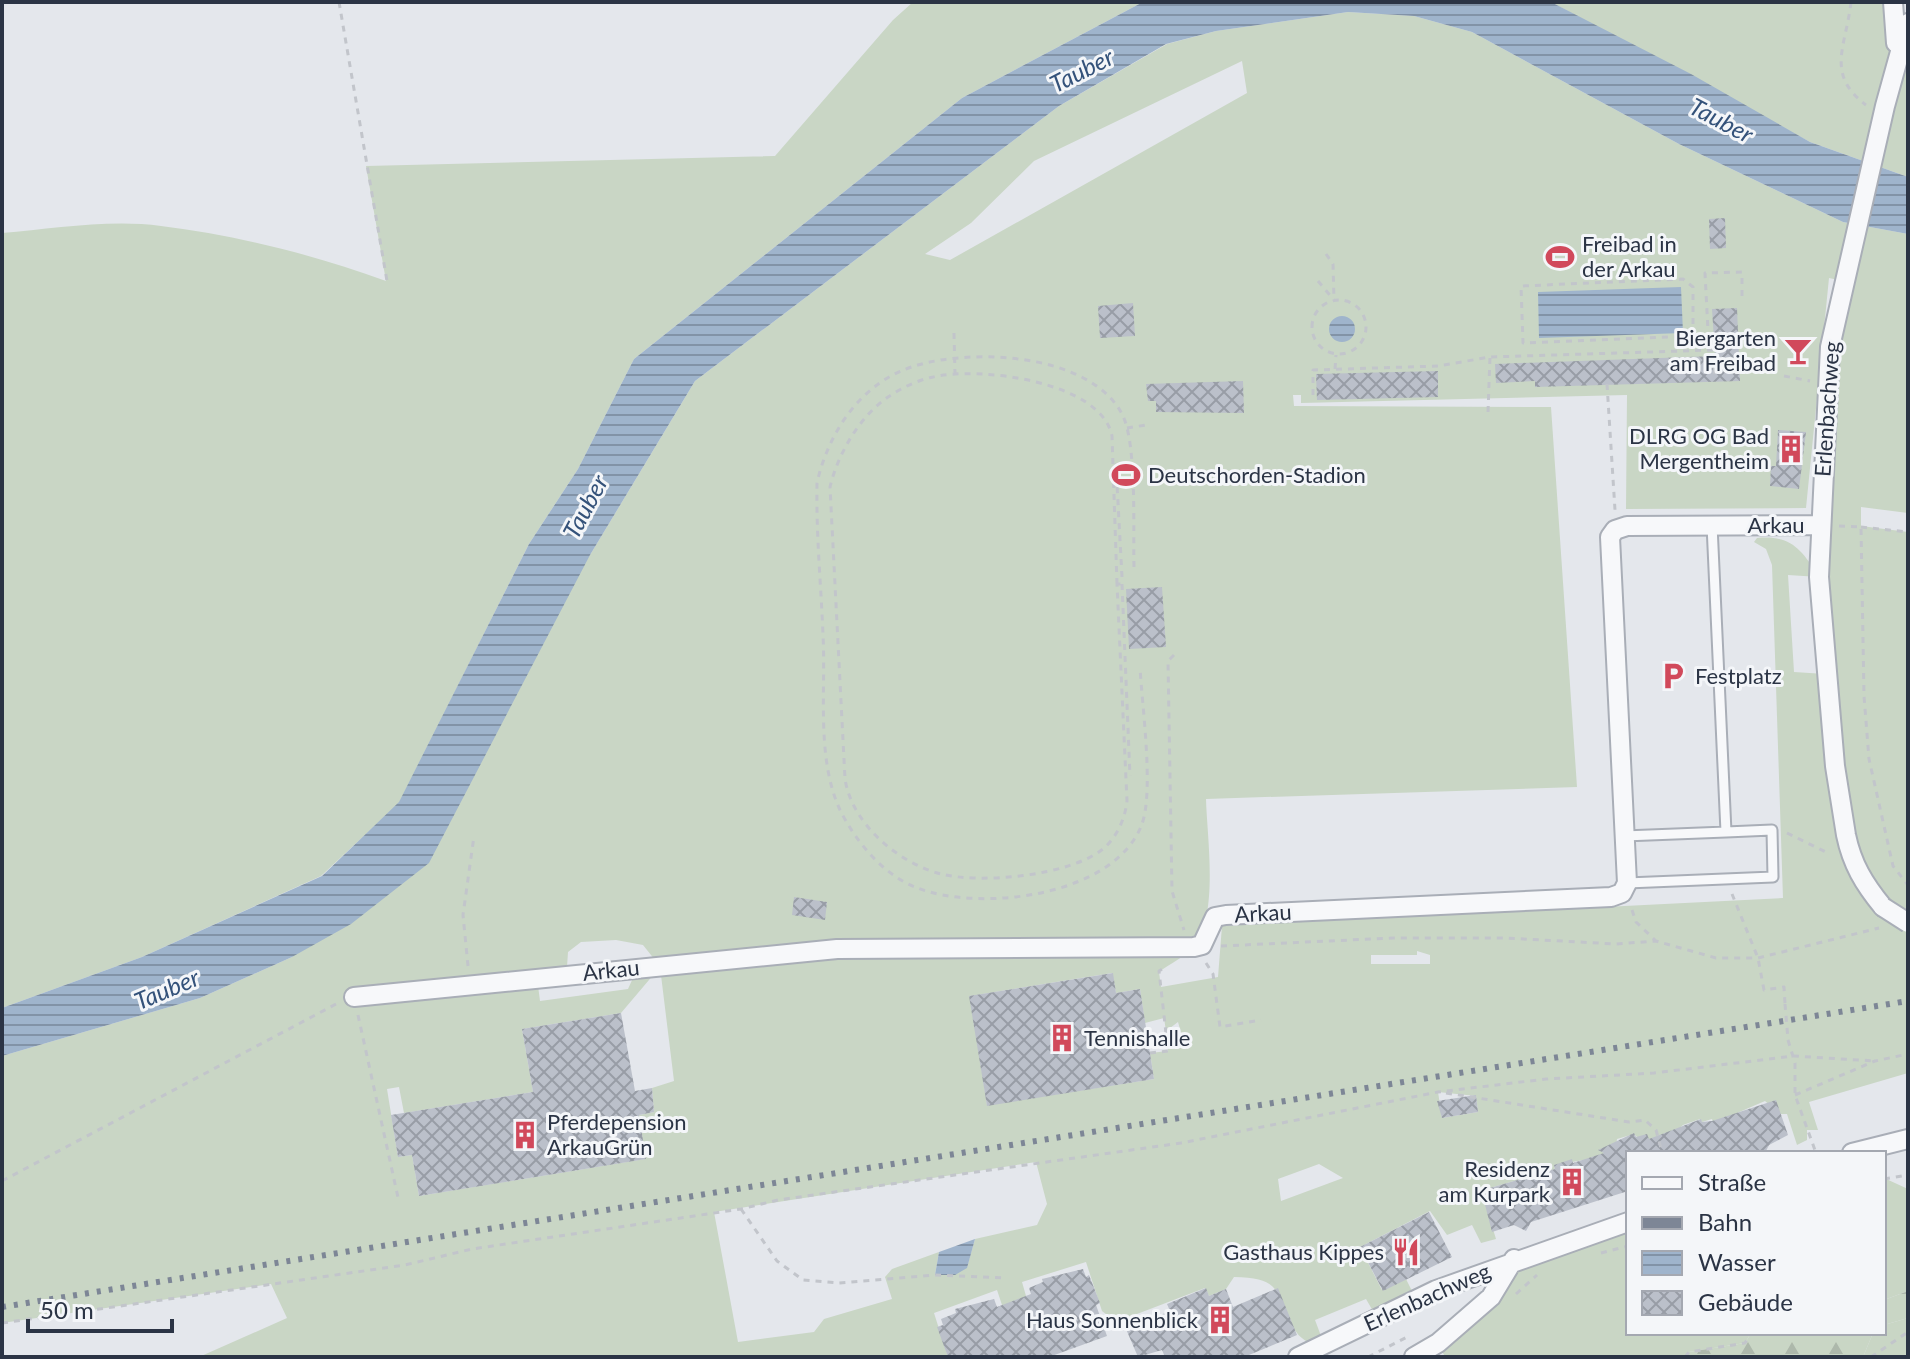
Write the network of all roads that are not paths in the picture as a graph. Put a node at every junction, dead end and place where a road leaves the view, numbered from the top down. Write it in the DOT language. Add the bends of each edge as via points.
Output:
graph roads {
  1 [pos="1893,2"];
  2 [pos="1908,23"];
  3 [pos="1897,62"];
  4 [pos="1712,525"];
  5 [pos="1819,525"];
  6 [pos="1726,832"];
  7 [pos="1624,836"];
  8 [pos="1627,883"];
  9 [pos="1908,923"];
  10 [pos="354,997"];
  11 [pos="1908,1139"];
  12 [pos="1860,1151"];
  13 [pos="1626,1223"];
  14 [pos="1514,1259"];
  15 [pos="1298,1357"];
  16 [pos="1414,1357"];
  1 -- 3 [label="street"];
  2 -- 3 [label="street, Erlenbachweg"];
  3 -- 5 [label="street, Erlenbachweg" via="1830,347"];
  4 -- 5 [label="street, Arkau"];
  4 -- 6 [label="lane"];
  4 -- 7 [label="street, Arkau" via="1615,530 1610,537"];
  5 -- 9 [label="street, Erlenbachweg, bridge" via="1825,662 1850,854 1884,916"];
  6 -- 7 [label="lane"];
  6 -- 8 [label="lane" via="1772,830 1773,877"];
  7 -- 8 [label="street"];
  8 -- 10 [label="street, Arkau" via="1622,893 1611,897 1226,915 1215,917 1202,945 1194,947 837,949"];
  11 -- 12 [label="street"];
  13 -- 14 [label="street, Erlenbachweg"];
  14 -- 15 [label="street, Erlenbachweg"];
  14 -- 16 [label="street, Erlenbachweg" via="1491,1297"];
}
